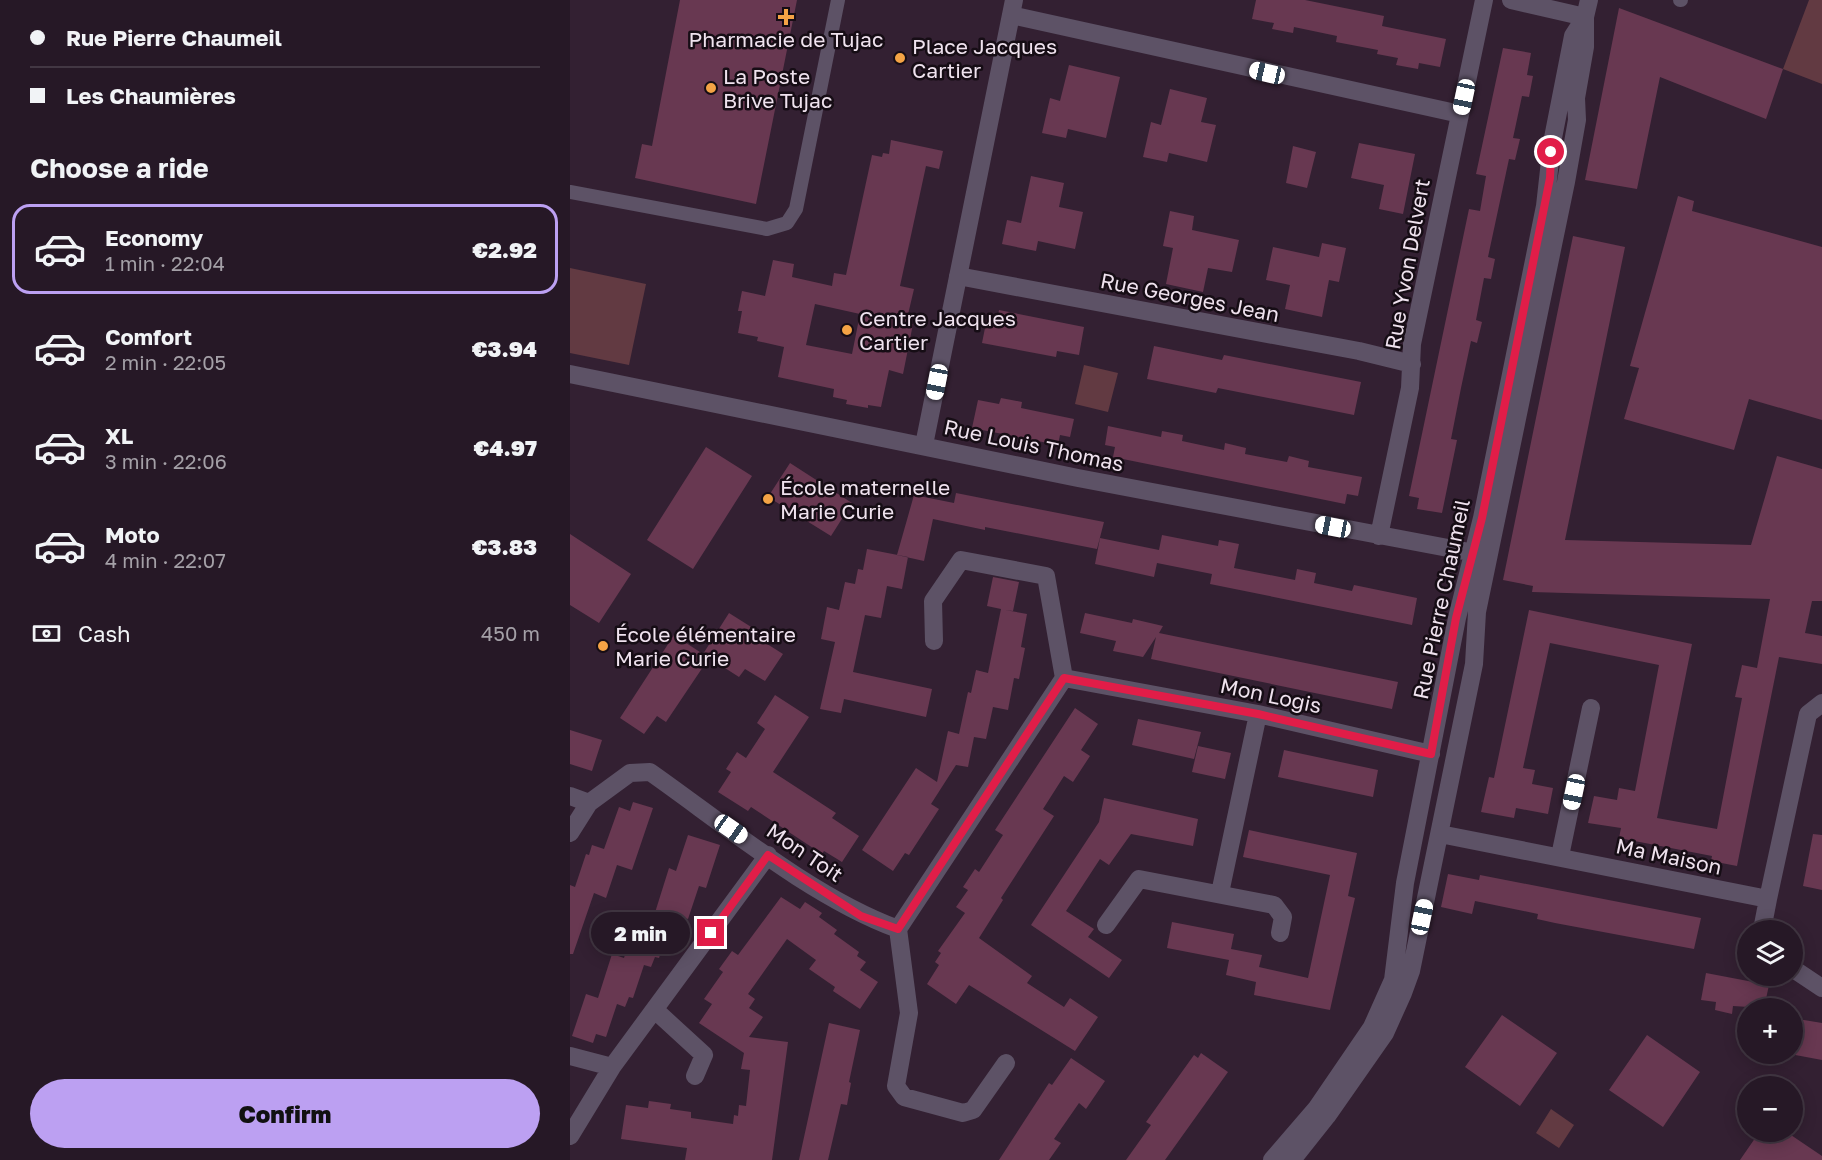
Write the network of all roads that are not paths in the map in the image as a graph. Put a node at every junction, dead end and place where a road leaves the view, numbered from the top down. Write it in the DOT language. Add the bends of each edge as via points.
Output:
graph roads {
  1 [pos="838,0"];
  2 [pos="1485,0"];
  3 [pos="1511,0"];
  4 [pos="1013,7"];
  5 [pos="1587,9"];
  6 [pos="1460,114"];
  7 [pos="570,192"];
  8 [pos="958,276"];
  9 [pos="1412,364"];
  10 [pos="570,374"];
  11 [pos="924,445"];
  12 [pos="1379,536"];
  13 [pos="1482,555"];
  14 [pos="934,641"];
  15 [pos="1064,678"];
  16 [pos="1822,704"];
  17 [pos="1591,708"];
  18 [pos="1258,714"];
  19 [pos="1461,730"];
  20 [pos="1431,754"];
  21 [pos="570,796"];
  22 [pos="589,803"];
  23 [pos="1421,804"];
  24 [pos="570,833"];
  25 [pos="1440,834"];
  26 [pos="768,855"];
  27 [pos="1560,856"];
  28 [pos="1220,893"];
  29 [pos="1768,899"];
  30 [pos="1764,920"];
  31 [pos="1106,925"];
  32 [pos="898,929"];
  33 [pos="1280,933"];
  34 [pos="1803,975"];
  35 [pos="1822,988"];
  36 [pos="655,1010"];
  37 [pos="570,1056"];
  38 [pos="1006,1063"];
  39 [pos="612,1068"];
  40 [pos="695,1076"];
  41 [pos="570,1136"];
  42 [pos="1272,1160"];
  43 [pos="1292,1160"];
  1 -- 7 [label="lane" via="796,209 787,224 767,229"];
  2 -- 6 [label="street, Rue Yvon Delvert"];
  3 -- 5 [label="street"];
  4 -- 6 [label="street"];
  4 -- 8 [label="street"];
  5 -- 13 [label="street, Rue Pierre Chaumeil" via="1577,120 1566,182"];
  6 -- 9 [label="street, Rue Yvon Delvert" via="1412,344"];
  8 -- 9 [label="street, Rue Georges Jean"];
  8 -- 11 [label="street"];
  9 -- 12 [label="street, Rue Yvon Delvert"];
  10 -- 11 [label="street, Rue Louis Thomas"];
  11 -- 12 [label="street, Rue Louis Thomas"];
  12 -- 13 [label="street, Rue Louis Thomas"];
  13 -- 19 [label="street, Rue Pierre Chaumeil" via="1474,664"];
  13 -- 20 [label="street, Rue Pierre Chaumeil" via="1456,618"];
  14 -- 15 [label="street" via="933,601 961,560 1046,576"];
  15 -- 18 [label="street, Mon Logis"];
  15 -- 32 [label="street"];
  16 -- 29 [label="street" via="1808,714"];
  17 -- 27 [label="street"];
  18 -- 20 [label="street, Mon Logis"];
  18 -- 28 [label="street"];
  19 -- 20 [label="street"];
  19 -- 25 [label="street, Rue Pierre Chaumeil"];
  20 -- 23 [label="street, Rue Pierre Chaumeil"];
  21 -- 22 [label="street"];
  22 -- 24 [label="street"];
  22 -- 26 [label="street, Mon Toit" via="630,772 650,772"];
  23 -- 25 [label="street"];
  23 -- 42 [label="street, Rue Pierre Chaumeil" via="1405,883 1393,980 1381,1009 1316,1109"];
  25 -- 27 [label="street, Ma Maison"];
  25 -- 43 [label="street, Rue Pierre Chaumeil" via="1411,971 1395,1014 1385,1034"];
  26 -- 32 [label="street, Mon Toit" via="861,916"];
  26 -- 36 [label="street"];
  27 -- 29 [label="street, Ma Maison"];
  28 -- 31 [label="street" via="1139,879"];
  28 -- 33 [label="street" via="1274,905 1283,917"];
  29 -- 30 [label="street"];
  32 -- 38 [label="street" via="909,1013 897,1086 904,1097 963,1113 973,1110"];
  34 -- 35 [label="street"];
  36 -- 39 [label="street"];
  36 -- 40 [label="street" via="704,1055"];
  37 -- 39 [label="street"];
  39 -- 41 [label="street"];
}
